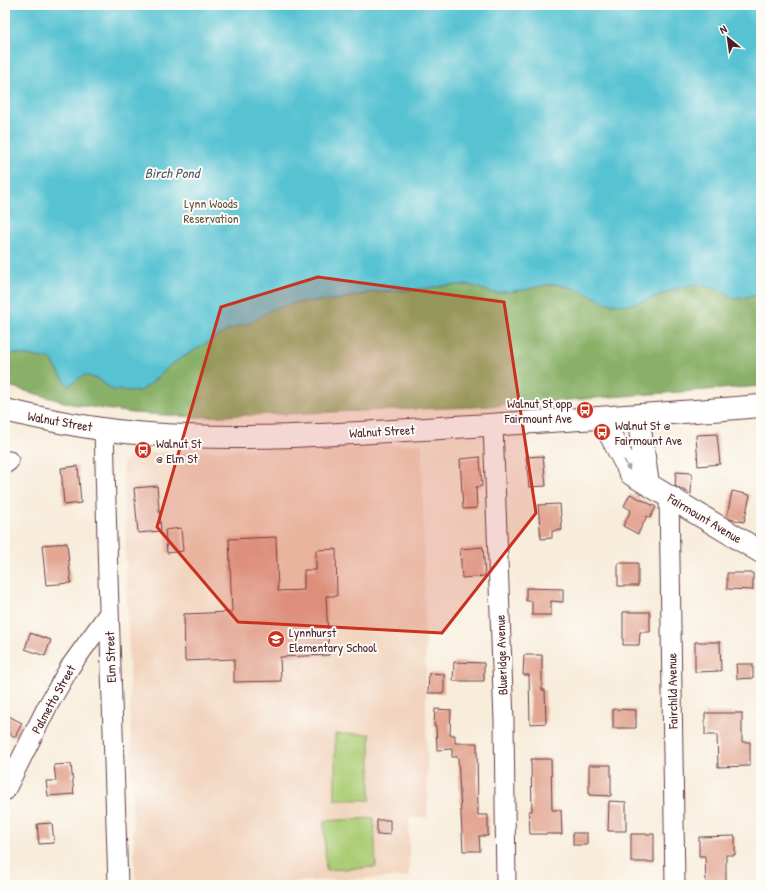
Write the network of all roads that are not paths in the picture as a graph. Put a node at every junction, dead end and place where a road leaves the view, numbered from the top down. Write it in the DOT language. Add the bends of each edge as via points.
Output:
graph roads {
  1 [pos="761,406"];
  2 [pos="5,410"];
  3 [pos="638,416"];
  4 [pos="602,419"];
  5 [pos="493,424"];
  6 [pos="104,429"];
  7 [pos="648,484"];
  8 [pos="669,496"];
  9 [pos="761,552"];
  10 [pos="109,613"];
  11 [pos="5,791"];
  12 [pos="118,885"];
  13 [pos="506,885"];
  14 [pos="675,885"];
  1 -- 3 [label="main road, Walnut Street"];
  2 -- 6 [label="main road, Walnut Street"];
  3 -- 4 [label="main road, Walnut Street"];
  3 -- 7 [label="main road"];
  4 -- 5 [label="main road, Walnut Street"];
  4 -- 7 [label="main road, Fairmount Avenue, one-way" via="632,474"];
  5 -- 6 [label="main road, Walnut Street" via="318,435 256,436 146,434"];
  5 -- 13 [label="street, Blueridge Avenue" via="504,720"];
  6 -- 10 [label="street, Elm Street"];
  7 -- 8 [label="main road, Fairmount Avenue"];
  8 -- 9 [label="main road, Fairmount Avenue"];
  8 -- 14 [label="street, Fairchild Avenue"];
  10 -- 11 [label="street, Palmetto Street" via="70,667"];
  10 -- 12 [label="street, Elm Street"];
}
